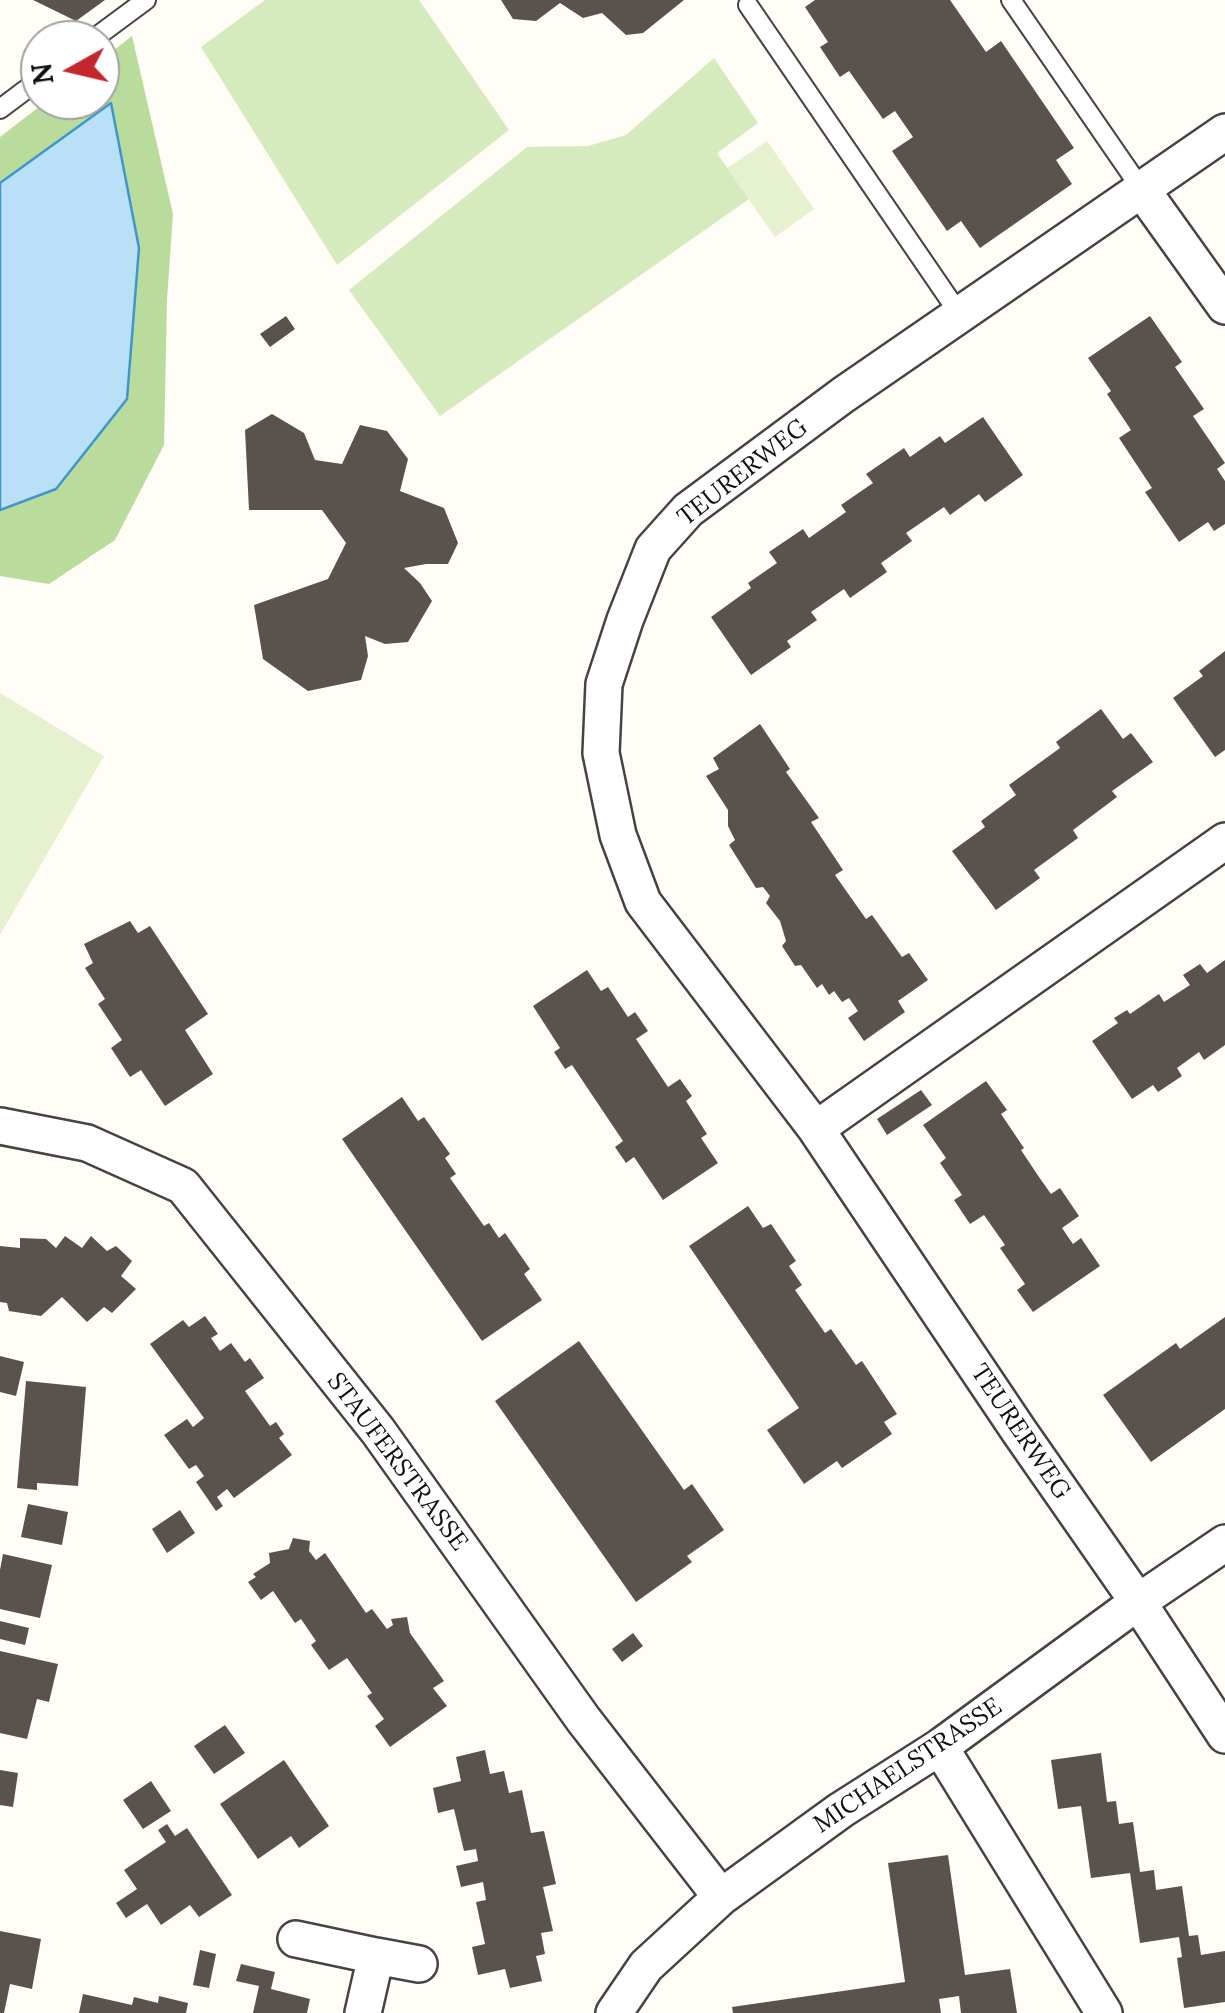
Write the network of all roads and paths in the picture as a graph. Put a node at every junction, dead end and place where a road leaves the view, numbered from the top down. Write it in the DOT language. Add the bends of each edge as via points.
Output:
graph roads {
  1 [pos="146,0"];
  2 [pos="1011,0"];
  3 [pos="748,5"];
  4 [pos="119,20"];
  5 [pos="1225,132"];
  6 [pos="1142,190"];
  7 [pos="1225,306"];
  8 [pos="960,315"];
  9 [pos="1225,841"];
  10 [pos="0,1126"];
  11 [pos="816,1129"];
  12 [pos="1225,1544"];
  13 [pos="1138,1602"];
  14 [pos="1225,1736"];
  15 [pos="940,1748"];
  16 [pos="721,1897"];
  17 [pos="296,1939"];
  18 [pos="376,1956"];
  19 [pos="419,1964"];
  20 [pos="363,2013"];
  21 [pos="614,2013"];
  22 [pos="1104,2013"];
  1 -- 4 [label="lane"];
  2 -- 6 [label="lane"];
  3 -- 8 [label="lane"];
  5 -- 6 [label="street, TEURERWEG"];
  6 -- 7 [label="street"];
  6 -- 8 [label="street, TEURERWEG"];
  8 -- 11 [label="street, TEURERWEG" via="688,510 653,549 604,684 601,753 618,835 643,902"];
  9 -- 11 [label="street"];
  10 -- 16 [label="street, STAUFERSTRASSE" via="87,1143 182,1186 378,1431 583,1718"];
  11 -- 13 [label="street, TEURERWEG"];
  12 -- 13 [label="street, MICHAELSTRASSE"];
  13 -- 14 [label="street, TEURERWEG"];
  13 -- 15 [label="street, MICHAELSTRASSE"];
  15 -- 16 [label="street, MICHAELSTRASSE"];
  15 -- 22 [label="street"];
  16 -- 21 [label="street, MICHAELSTRASSE" via="646,1966"];
  17 -- 18 [label="street"];
  18 -- 19 [label="street"];
  18 -- 20 [label="street"];
}
